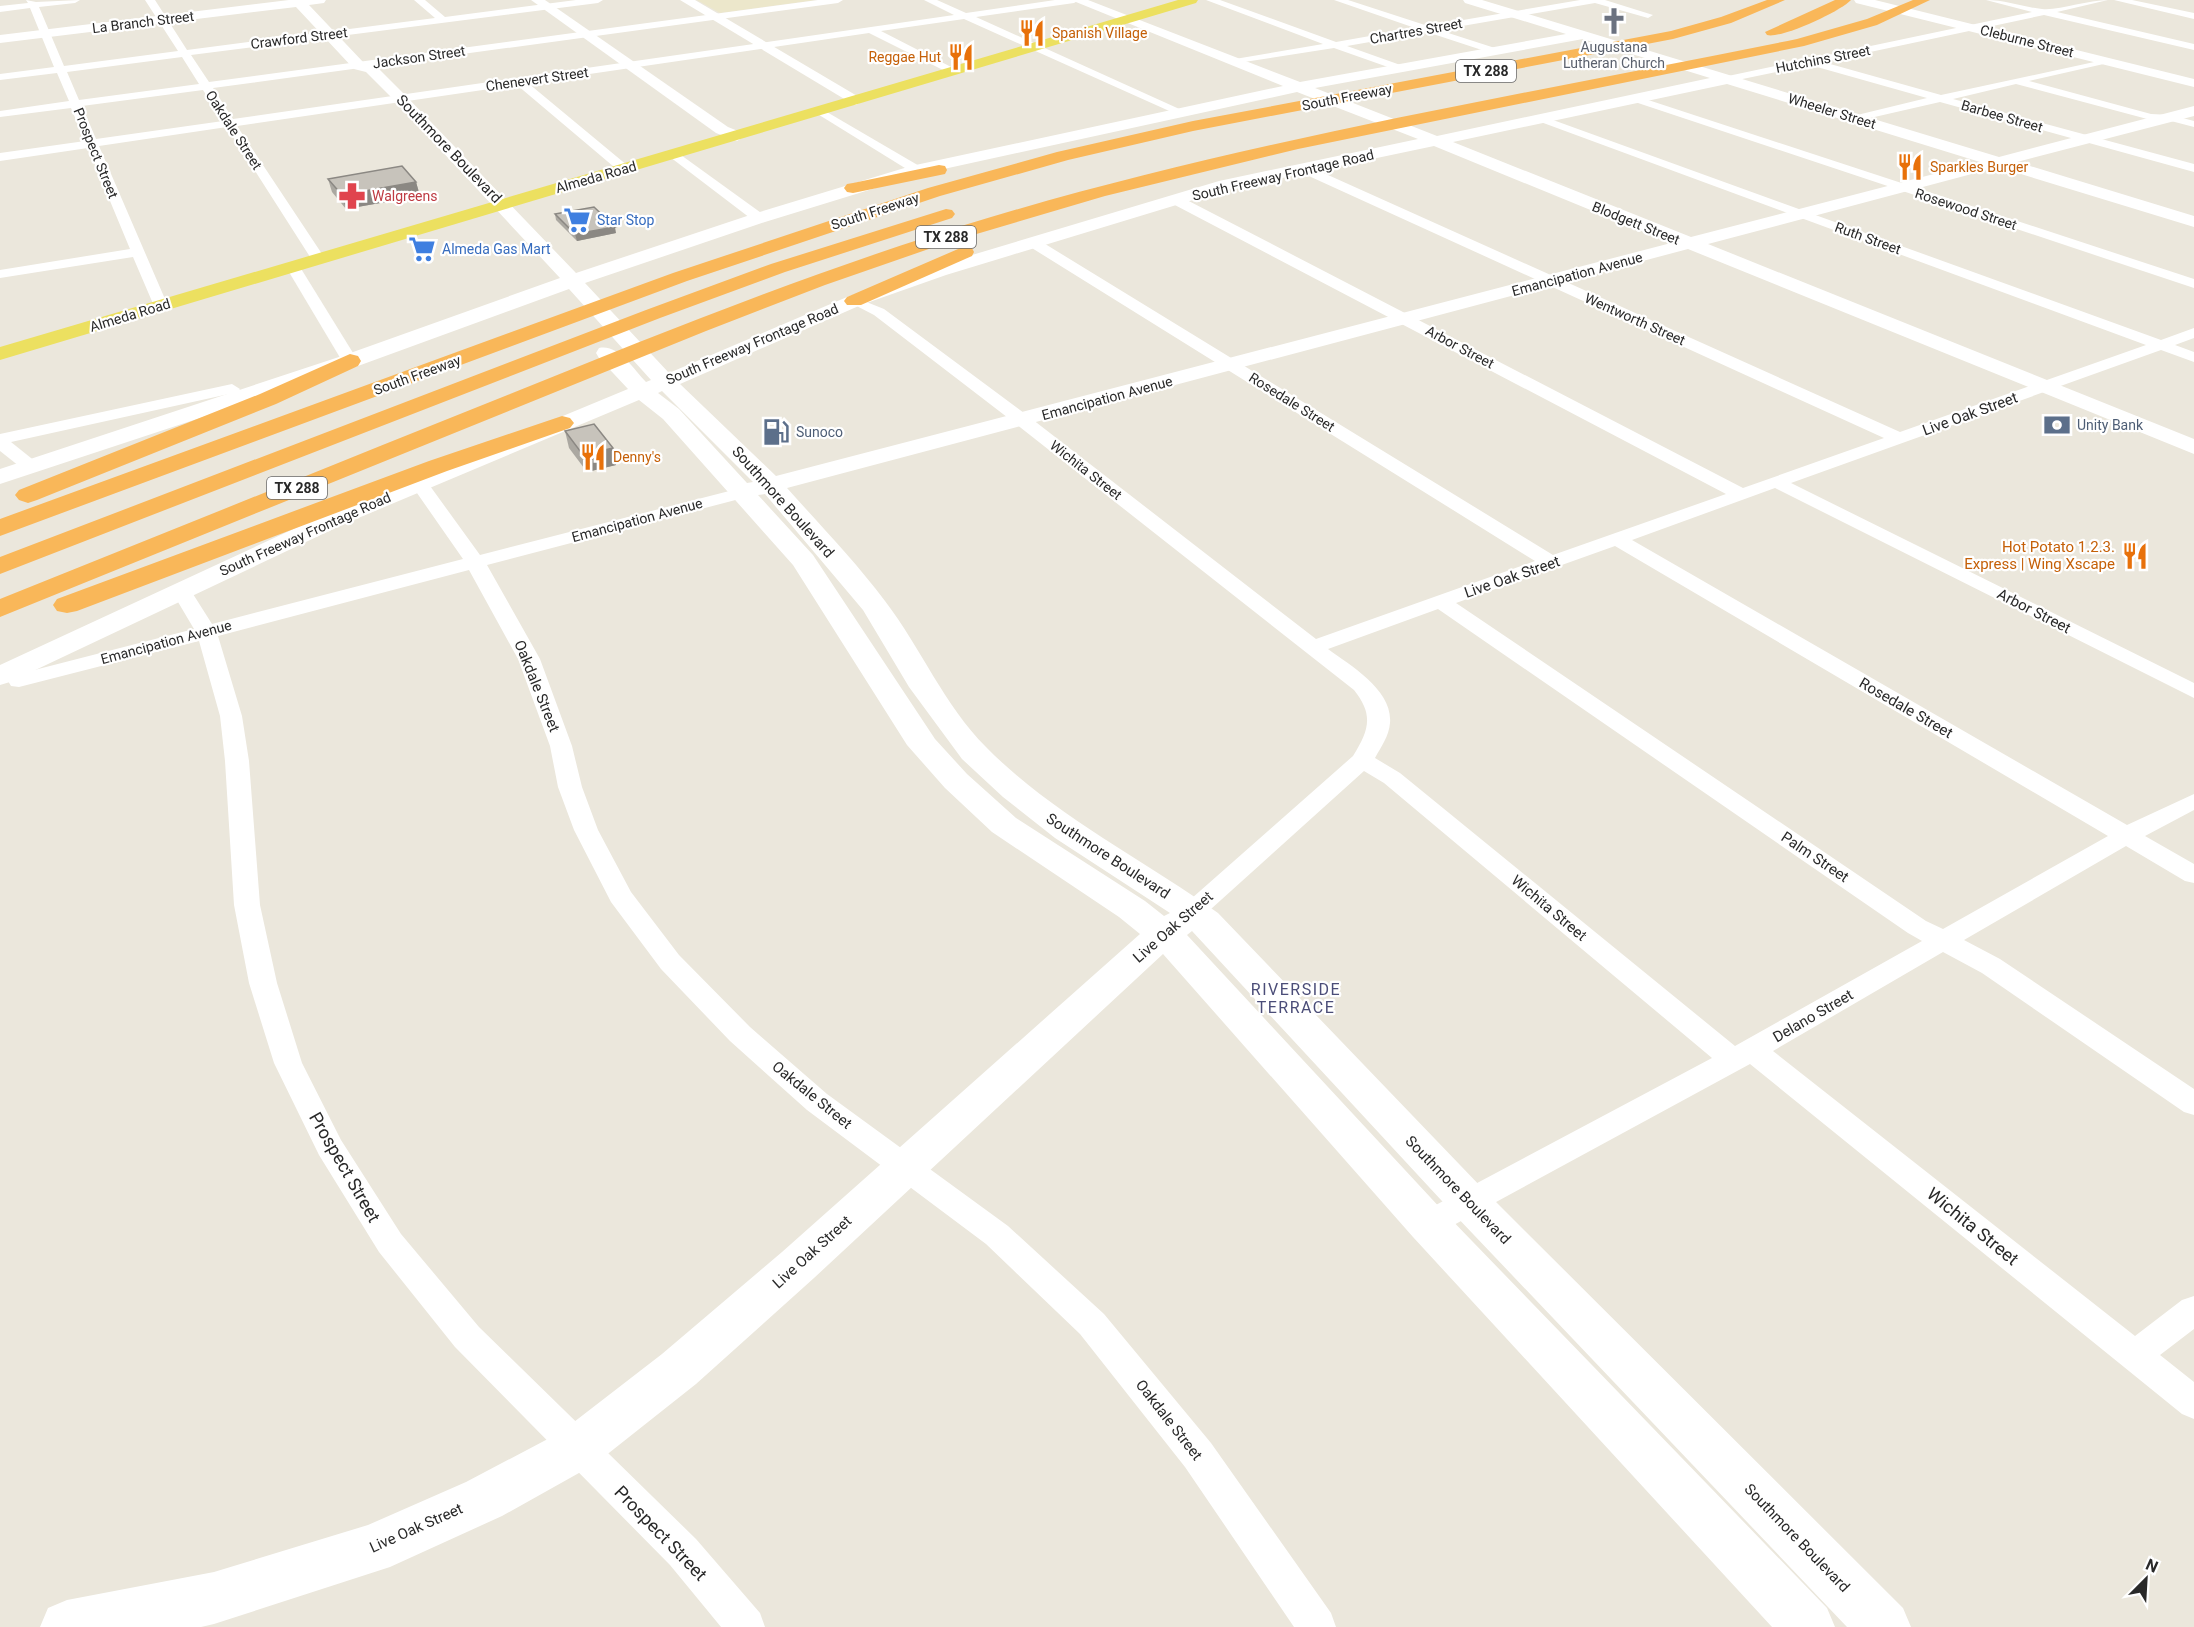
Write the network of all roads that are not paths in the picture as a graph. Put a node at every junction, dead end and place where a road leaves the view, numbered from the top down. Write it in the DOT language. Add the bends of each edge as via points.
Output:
graph roads {
  1 [pos="75,0"];
  2 [pos="150,0"];
  3 [pos="322,0"];
  4 [pos="420,0"];
  5 [pos="562,0"];
  6 [pos="598,0"];
  7 [pos="686,0"];
  8 [pos="838,0"];
  9 [pos="929,0"];
  10 [pos="1076,0"];
  11 [pos="1192,0"];
  12 [pos="1211,0"];
  13 [pos="1339,0"];
  14 [pos="1469,0"];
  15 [pos="1595,0"];
  16 [pos="1779,0"];
  17 [pos="1889,0"];
  18 [pos="1924,0"];
  19 [pos="1990,0"];
  20 [pos="2103,0"];
  21 [pos="2119,0"];
  22 [pos="298,1"];
  23 [pos="32,2"];
  24 [pos="542,3"];
  25 [pos="1855,4"];
  26 [pos="0,9"];
  27 [pos="2044,12"];
  28 [pos="1515,14"];
  29 [pos="1648,15"];
  30 [pos="964,16"];
  31 [pos="2194,16"];
  32 [pos="715,17"];
  33 [pos="441,18"];
  34 [pos="162,19"];
  35 [pos="1128,20"];
  36 [pos="1971,28"];
  37 [pos="1427,29"];
  38 [pos="871,30"];
  39 [pos="327,32"];
  40 [pos="46,33"];
  41 [pos="588,34"];
  42 [pos="1584,35"];
  43 [pos="0,39"];
  44 [pos="1336,45"];
  45 [pos="764,46"];
  46 [pos="1034,47"];
  47 [pos="2194,47"];
  48 [pos="182,51"];
  49 [pos="1494,51"];
  50 [pos="1740,55"];
  51 [pos="2104,61"];
  52 [pos="1235,62"];
  53 [pos="1812,62"];
  54 [pos="633,65"];
  55 [pos="359,66"];
  56 [pos="59,67"];
  57 [pos="1402,69"];
  58 [pos="0,72"];
  59 [pos="953,72"];
  60 [pos="0,77"];
  61 [pos="1728,79"];
  62 [pos="2016,81"];
  63 [pos="520,82"];
  64 [pos="2194,83"];
  65 [pos="206,86"];
  66 [pos="1298,87"];
  67 [pos="1941,98"];
  68 [pos="401,99"];
  69 [pos="1636,99"];
  70 [pos="856,100"];
  71 [pos="381,102"];
  72 [pos="76,104"];
  73 [pos="1436,109"];
  74 [pos="820,111"];
  75 [pos="2194,111"];
  76 [pos="1180,112"];
  77 [pos="0,114"];
  78 [pos="396,117"];
  79 [pos="2171,117"];
  80 [pos="1857,118"];
  81 [pos="1542,119"];
  82 [pos="230,124"];
  83 [pos="2194,124"];
  84 [pos="1192,126"];
  85 [pos="1332,134"];
  86 [pos="737,136"];
  87 [pos="2091,139"];
  88 [pos="1436,141"];
  89 [pos="93,143"];
  90 [pos="675,154"];
  91 [pos="0,157"];
  92 [pos="1999,162"];
  93 [pos="2194,168"];
  94 [pos="468,169"];
  95 [pos="624,169"];
  96 [pos="1304,169"];
  97 [pos="917,170"];
  98 [pos="446,172"];
  99 [pos="853,188"];
  100 [pos="1902,188"];
  101 [pos="1037,189"];
  102 [pos="1176,200"];
  103 [pos="502,205"];
  104 [pos="964,209"];
  105 [pos="1802,214"];
  106 [pos="759,218"];
  107 [pos="2194,222"];
  108 [pos="1032,242"];
  109 [pos="1688,244"];
  110 [pos="136,252"];
  111 [pos="319,260"];
  112 [pos="555,261"];
  113 [pos="631,261"];
  114 [pos="293,267"];
  115 [pos="537,271"];
  116 [pos="0,274"];
  117 [pos="571,281"];
  118 [pos="1551,281"];
  119 [pos="2194,284"];
  120 [pos="854,301"];
  121 [pos="557,304"];
  122 [pos="161,306"];
  123 [pos="1405,318"];
  124 [pos="2194,333"];
  125 [pos="2163,345"];
  126 [pos="0,354"];
  127 [pos="2194,357"];
  128 [pos="350,361"];
  129 [pos="1232,365"];
  130 [pos="594,368"];
  131 [pos="658,374"];
  132 [pos="2044,387"];
  133 [pos="232,388"];
  134 [pos="642,391"];
  135 [pos="595,410"];
  136 [pos="671,414"];
  137 [pos="1022,420"];
  138 [pos="562,423"];
  139 [pos="1901,439"];
  140 [pos="0,440"];
  141 [pos="2194,447"];
  142 [pos="30,466"];
  143 [pos="0,477"];
  144 [pos="419,483"];
  145 [pos="1778,483"];
  146 [pos="756,489"];
  147 [pos="1743,495"];
  148 [pos="0,506"];
  149 [pos="0,528"];
  150 [pos="1618,540"];
  151 [pos="0,552"];
  152 [pos="475,562"];
  153 [pos="1552,563"];
  154 [pos="0,566"];
  155 [pos="0,580"];
  156 [pos="173,594"];
  157 [pos="1441,602"];
  158 [pos="0,609"];
  159 [pos="0,629"];
  160 [pos="206,631"];
  161 [pos="1313,647"];
  162 [pos="10,679"];
  163 [pos="2194,691"];
  164 [pos="1362,760"];
  165 [pos="2194,801"];
  166 [pos="2127,837"];
  167 [pos="2194,875"];
  168 [pos="1178,923"];
  169 [pos="1944,941"];
  170 [pos="1743,1055"];
  171 [pos="2194,1104"];
  172 [pos="906,1168"];
  173 [pos="1469,1202"];
  174 [pos="1428,1224"];
  175 [pos="2194,1310"];
  176 [pos="2135,1355"];
  177 [pos="2194,1402"];
  178 [pos="578,1448"];
  179 [pos="67,1627"];
  180 [pos="746,1627"];
  181 [pos="1317,1627"];
  182 [pos="1808,1627"];
  183 [pos="1884,1627"];
  1 -- 23 [label="street"];
  2 -- 34 [label="street, Oakdale Street"];
  3 -- 22 [label="main road, La Branch Street"];
  4 -- 33 [label="street"];
  5 -- 24 [label="street, Crawford Street"];
  6 -- 24 [label="street, Crawford Street"];
  7 -- 32 [label="main road"];
  8 -- 32 [label="street, Jackson Street"];
  9 -- 30 [label="street"];
  10 -- 30 [label="street, Chenevert Street"];
  10 -- 35 [label="main road, Blodgett Street"];
  11 -- 35 [label="main road, Almeda Road"];
  12 -- 44 [label="street"];
  13 -- 37 [label="street"];
  14 -- 28 [label="main road, Wheeler Street"];
  15 -- 28 [label="street, Chartres Street"];
  15 -- 29 [label="street"];
  16 -- 84 [label="highway, South Freeway / TX 288" via="1726,20 1653,39"];
  17 -- 25 [label="highway"];
  18 -- 50 [label="highway" via="1815,39"];
  19 -- 27 [label="street"];
  20 -- 27 [label="street, Hutchins Street"];
  21 -- 31 [label="street"];
  22 -- 34 [label="main road, La Branch Street"];
  22 -- 39 [label="main road, Southmore Boulevard"];
  23 -- 26 [label="street"];
  23 -- 40 [label="street, Prospect Street"];
  24 -- 33 [label="street, Crawford Street"];
  24 -- 41 [label="main road"];
  25 -- 36 [label="main road, Cleburne Street"];
  25 -- 50 [label="highway" via="1842,22"];
  25 -- 73 [label="highway" via="1698,52"];
  27 -- 36 [label="street, Hutchins Street"];
  27 -- 47 [label="street"];
  28 -- 37 [label="street, Chartres Street"];
  28 -- 42 [label="main road, Wheeler Street"];
  30 -- 38 [label="street, Chenevert Street"];
  30 -- 46 [label="street"];
  32 -- 41 [label="street, Jackson Street"];
  32 -- 45 [label="main road"];
  33 -- 39 [label="street, Crawford Street"];
  34 -- 40 [label="main road, La Branch Street"];
  34 -- 48 [label="street, Oakdale Street"];
  35 -- 46 [label="main road, Almeda Road"];
  35 -- 52 [label="main road, Blodgett Street"];
  36 -- 51 [label="main road, Cleburne Street"];
  36 -- 53 [label="street, Hutchins Street"];
  37 -- 44 [label="street, Chartres Street"];
  37 -- 49 [label="street"];
  38 -- 45 [label="street, Chenevert Street"];
  38 -- 59 [label="street"];
  39 -- 48 [label="street, Crawford Street"];
  39 -- 55 [label="main road, Southmore Boulevard"];
  40 -- 43 [label="main road, La Branch Street"];
  40 -- 56 [label="street, Prospect Street"];
  41 -- 54 [label="main road"];
  41 -- 55 [label="street, Jackson Street"];
  42 -- 49 [label="main road"];
  42 -- 61 [label="main road, Wheeler Street"];
  44 -- 52 [label="street, Chartres Street"];
  44 -- 57 [label="street"];
  45 -- 54 [label="street, Chenevert Street"];
  45 -- 70 [label="main road"];
  46 -- 59 [label="main road, Almeda Road"];
  46 -- 76 [label="street"];
  48 -- 56 [label="street, Crawford Street"];
  48 -- 65 [label="street, Oakdale Street"];
  49 -- 57 [label="main road"];
  50 -- 73 [label="highway, TX 288" via="1653,74"];
  51 -- 62 [label="street"];
  51 -- 64 [label="main road, Cleburne Street"];
  52 -- 66 [label="main road, Blodgett Street"];
  53 -- 61 [label="street, Hutchins Street"];
  53 -- 67 [label="street, Barbee Street"];
  54 -- 63 [label="street, Chenevert Street"];
  54 -- 86 [label="main road" via="722,130"];
  55 -- 65 [label="street, Jackson Street"];
  55 -- 68 [label="main road, Southmore Boulevard" via="371,69"];
  55 -- 71 [label="main road, Southmore Boulevard" via="354,72"];
  56 -- 58 [label="street, Crawford Street"];
  56 -- 60 [label="street, Crawford Street"];
  56 -- 72 [label="street, Prospect Street"];
  57 -- 66 [label="main road"];
  59 -- 70 [label="main road, Almeda Road"];
  61 -- 69 [label="main road, Hutchins Street"];
  61 -- 80 [label="main road, Wheeler Street"];
  62 -- 67 [label="street"];
  62 -- 79 [label="street" via="2151,117"];
  63 -- 68 [label="street, Chenevert Street"];
  63 -- 95 [label="street"];
  65 -- 72 [label="street, Jackson Street"];
  65 -- 82 [label="street, Oakdale Street"];
  66 -- 76 [label="main road"];
  66 -- 88 [label="main road, Blodgett Street"];
  67 -- 80 [label="street"];
  67 -- 87 [label="street, Barbee Street"];
  68 -- 71 [label="street, Chenevert Street"];
  68 -- 94 [label="main road, Southmore Boulevard"];
  69 -- 81 [label="main road, Hutchins Street"];
  69 -- 100 [label="street, Rosewood Street"];
  70 -- 74 [label="main road, Almeda Road"];
  71 -- 78 [label="main road, Southmore Boulevard"];
  71 -- 82 [label="street, Chenevert Street"];
  72 -- 77 [label="street, Jackson Street"];
  72 -- 89 [label="street, Prospect Street"];
  73 -- 85 [label="highway"];
  73 -- 85 [label="highway, TX 288" via="1367,129"];
  74 -- 86 [label="main road, Almeda Road"];
  74 -- 97 [label="street"];
  75 -- 79 [label="main road, Emancipation Avenue"];
  76 -- 97 [label="main road"];
  79 -- 83 [label="street"];
  79 -- 87 [label="main road, Emancipation Avenue"];
  80 -- 92 [label="main road, Wheeler Street"];
  81 -- 88 [label="main road, South Freeway Frontage Road"];
  81 -- 105 [label="street, Ruth Street"];
  82 -- 89 [label="street, Chenevert Street"];
  82 -- 111 [label="street, Oakdale Street"];
  84 -- 99 [label="highway" via="1069,143"];
  84 -- 121 [label="highway, South Freeway / TX 288" via="1005,172 748,253"];
  85 -- 101 [label="highway" via="1192,152"];
  85 -- 120 [label="highway" via="1132,193 965,252"];
  85 -- 130 [label="highway, TX 288" via="998,221 784,294"];
  86 -- 90 [label="main road, Almeda Road"];
  87 -- 92 [label="main road, Emancipation Avenue"];
  87 -- 93 [label="street, Barbee Street"];
  88 -- 96 [label="main road, South Freeway Frontage Road"];
  88 -- 109 [label="main road, Blodgett Street"];
  89 -- 91 [label="street, Chenevert Street"];
  89 -- 110 [label="street, Prospect Street"];
  90 -- 95 [label="main road, Almeda Road"];
  90 -- 106 [label="street"];
  92 -- 100 [label="main road, Emancipation Avenue"];
  92 -- 107 [label="main road, Wheeler Street"];
  94 -- 98 [label="main road"];
  94 -- 103 [label="main road, Southmore Boulevard"];
  95 -- 103 [label="main road, Almeda Road"];
  96 -- 102 [label="main road, South Freeway Frontage Road" via="1225,185"];
  96 -- 118 [label="street, Wentworth Street"];
  97 -- 99 [label="main road"];
  99 -- 106 [label="main road"];
  100 -- 105 [label="main road, Emancipation Avenue"];
  100 -- 119 [label="street, Rosewood Street"];
  102 -- 108 [label="main road, South Freeway Frontage Road"];
  102 -- 123 [label="street, Arbor Street"];
  103 -- 111 [label="main road, Almeda Road"];
  103 -- 112 [label="main road, Southmore Boulevard"];
  104 -- 154 [label="highway" via="664,310"];
  105 -- 109 [label="main road, Emancipation Avenue"];
  105 -- 125 [label="street, Ruth Street"];
  106 -- 113 [label="main road"];
  108 -- 120 [label="main road, South Freeway Frontage Road"];
  108 -- 129 [label="street, Rosedale Street"];
  109 -- 118 [label="main road, Emancipation Avenue"];
  109 -- 132 [label="main road, Blodgett Street"];
  110 -- 116 [label="street"];
  110 -- 122 [label="street, Prospect Street"];
  111 -- 114 [label="main road, Almeda Road"];
  112 -- 113 [label="main road" via="580,267"];
  112 -- 117 [label="main road, Southmore Boulevard"];
  113 -- 117 [label="main road"];
  114 -- 122 [label="main road, Almeda Road"];
  114 -- 128 [label="street"];
  115 -- 121 [label="main road, Southmore Boulevard"];
  117 -- 121 [label="main road"];
  117 -- 131 [label="main road, Southmore Boulevard"];
  118 -- 123 [label="main road, Emancipation Avenue"];
  118 -- 139 [label="street, Wentworth Street"];
  120 -- 131 [label="main road, South Freeway Frontage Road"];
  120 -- 137 [label="street, Wichita Street" via="879,312"];
  121 -- 128 [label="main road"];
  121 -- 134 [label="main road, Southmore Boulevard"];
  121 -- 149 [label="highway, South Freeway / TX 288"];
  121 -- 151 [label="highway" via="244,450"];
  122 -- 126 [label="main road, Almeda Road"];
  123 -- 129 [label="main road, Emancipation Avenue"];
  123 -- 147 [label="street, Arbor Street"];
  124 -- 125 [label="street, Live Oak Street"];
  125 -- 127 [label="street, Ruth Street"];
  125 -- 132 [label="street, Live Oak Street"];
  128 -- 142 [label="main road"];
  128 -- 148 [label="highway" via="268,399"];
  129 -- 137 [label="main road, Emancipation Avenue"];
  129 -- 153 [label="street, Rosedale Street"];
  130 -- 155 [label="highway" via="315,464"];
  130 -- 158 [label="highway, TX 288"];
  131 -- 134 [label="main road, South Freeway Frontage Road"];
  131 -- 146 [label="main road, Southmore Boulevard"];
  132 -- 139 [label="street, Live Oak Street"];
  132 -- 141 [label="main road, Blodgett Street"];
  133 -- 140 [label="street"];
  134 -- 135 [label="main road, South Freeway Frontage Road"];
  134 -- 136 [label="main road, Southmore Boulevard"];
  135 -- 136 [label="main road" via="628,406"];
  135 -- 138 [label="main road, South Freeway Frontage Road"];
  136 -- 146 [label="main road, Southmore Boulevard"];
  137 -- 146 [label="main road, Emancipation Avenue"];
  137 -- 161 [label="street, Wichita Street"];
  138 -- 144 [label="main road, South Freeway Frontage Road"];
  138 -- 159 [label="highway"];
  139 -- 145 [label="street, Live Oak Street"];
  140 -- 142 [label="street"];
  142 -- 143 [label="main road"];
  144 -- 152 [label="street, Oakdale Street"];
  144 -- 156 [label="main road, South Freeway Frontage Road"];
  145 -- 147 [label="street, Live Oak Street"];
  145 -- 163 [label="street, Arbor Street"];
  146 -- 152 [label="street, Emancipation Avenue"];
  146 -- 168 [label="main road, Southmore Boulevard" via="874,606 907,691 1014,790"];
  147 -- 150 [label="street, Live Oak Street"];
  150 -- 153 [label="street, Live Oak Street"];
  150 -- 166 [label="street, Rosedale Street"];
  152 -- 160 [label="street, Emancipation Avenue"];
  152 -- 172 [label="street, Oakdale Street" via="530,659 586,830 621,896 670,962 740,1034 817,1102"];
  153 -- 157 [label="street, Live Oak Street"];
  156 -- 160 [label="street, Prospect Street" via="186,598"];
  156 -- 162 [label="main road, South Freeway Frontage Road"];
  157 -- 161 [label="street, Live Oak Street"];
  157 -- 169 [label="street, Palm Street" via="1917,927"];
  160 -- 162 [label="street, Emancipation Avenue"];
  160 -- 178 [label="street, Prospect Street" via="231,716 248,904 263,983 288,1063 330,1147 390,1243 467,1336"];
  161 -- 164 [label="street, Live Oak Street" via="1375,700 1379,732"];
  164 -- 168 [label="street, Live Oak Street"];
  164 -- 170 [label="street, Wichita Street" via="1392,778"];
  165 -- 166 [label="street, Delano Street"];
  166 -- 167 [label="street, Rosedale Street"];
  166 -- 169 [label="street, Delano Street"];
  168 -- 172 [label="main road, Live Oak Street"];
  168 -- 173 [label="main road, Southmore Boulevard" via="1205,922"];
  168 -- 174 [label="main road, Southmore Boulevard" via="1178,947"];
  169 -- 170 [label="street, Delano Street"];
  169 -- 171 [label="street, Palm Street" via="1991,966"];
  170 -- 173 [label="street, Delano Street"];
  170 -- 176 [label="street, Wichita Street"];
  172 -- 178 [label="main road, Live Oak Street" via="679,1369"];
  172 -- 181 [label="street, Oakdale Street" via="997,1235 1092,1324 1198,1455"];
  173 -- 174 [label="street, Delano Street"];
  173 -- 183 [label="main road, Southmore Boulevard"];
  174 -- 182 [label="main road, Southmore Boulevard"];
  175 -- 176 [label="street"];
  176 -- 177 [label="street, Wichita Street"];
  178 -- 179 [label="main road, Live Oak Street" via="484,1499 372,1549 214,1598"];
  178 -- 180 [label="street, Prospect Street" via="683,1552"];
}
